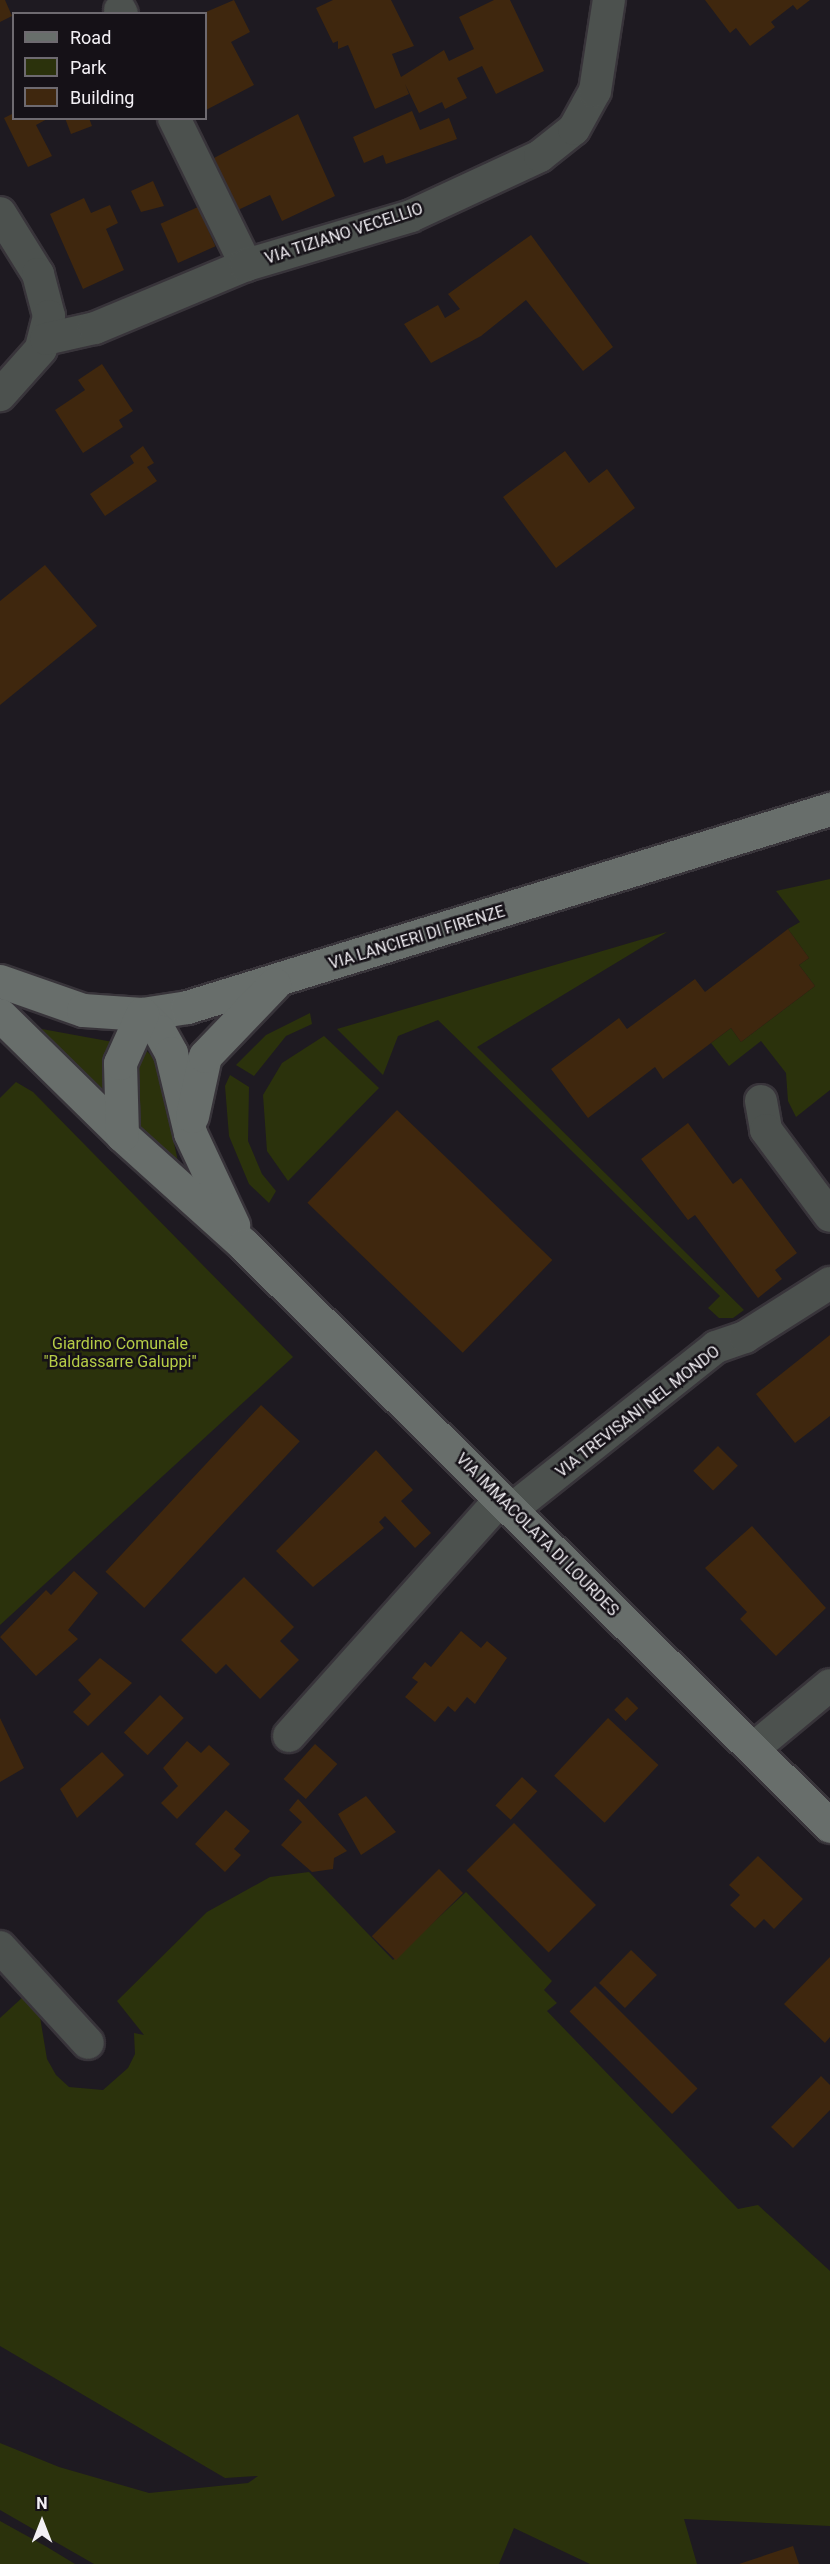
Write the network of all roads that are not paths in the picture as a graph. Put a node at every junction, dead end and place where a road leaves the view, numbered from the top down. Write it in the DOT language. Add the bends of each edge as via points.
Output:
graph roads {
  1 [pos="609,0"];
  2 [pos="175,120"];
  3 [pos="0,213"];
  4 [pos="246,265"];
  5 [pos="46,339"];
  6 [pos="0,395"];
  7 [pos="830,809"];
  8 [pos="0,981"];
  9 [pos="277,981"];
  10 [pos="142,1014"];
  11 [pos="0,1015"];
  12 [pos="761,1101"];
  13 [pos="190,1133"];
  14 [pos="122,1136"];
  15 [pos="830,1216"];
  16 [pos="244,1245"];
  17 [pos="830,1283"];
  18 [pos="506,1504"];
  19 [pos="830,1685"];
  20 [pos="289,1736"];
  21 [pos="753,1749"];
  22 [pos="830,1826"];
  23 [pos="0,1947"];
  24 [pos="88,2043"];
  1 -- 4 [label="street, VIA TIZIANO VECELLIO" via="595,91 574,129 540,156 411,216"];
  2 -- 4 [label="street, VIA TIZIANO VECELLIO"];
  3 -- 5 [label="street" via="45,289 49,316"];
  4 -- 5 [label="street, VIA TIZIANO VECELLIO" via="95,328"];
  5 -- 6 [label="street"];
  7 -- 9 [label="street, VIA LANCIERI DI FIRENZE"];
  8 -- 10 [label="street, VIA LANCIERI DI FIRENZE" via="83,1010"];
  9 -- 10 [label="street, VIA LANCIERI DI FIRENZE" via="187,1007"];
  9 -- 13 [label="street" via="205,1056 194,1092"];
  10 -- 13 [label="street, VIA IMMACOLATA DI LOURDES" via="171,1053"];
  10 -- 14 [label="street" via="120,1063"];
  11 -- 14 [label="street, VIA IMMACOLATA DI LOURDES"];
  12 -- 15 [label="street" via="766,1130"];
  13 -- 16 [label="street, VIA IMMACOLATA DI LOURDES"];
  14 -- 16 [label="street, VIA IMMACOLATA DI LOURDES"];
  16 -- 18 [label="street, VIA IMMACOLATA DI LOURDES"];
  17 -- 18 [label="street, VIA TREVISANI NEL MONDO" via="745,1338 717,1347"];
  18 -- 20 [label="street, VIA TREVISANI NEL MONDO"];
  18 -- 21 [label="street, VIA IMMACOLATA DI LOURDES"];
  19 -- 21 [label="street"];
  21 -- 22 [label="street, VIA IMMACOLATA DI LOURDES"];
  23 -- 24 [label="street"];
}
